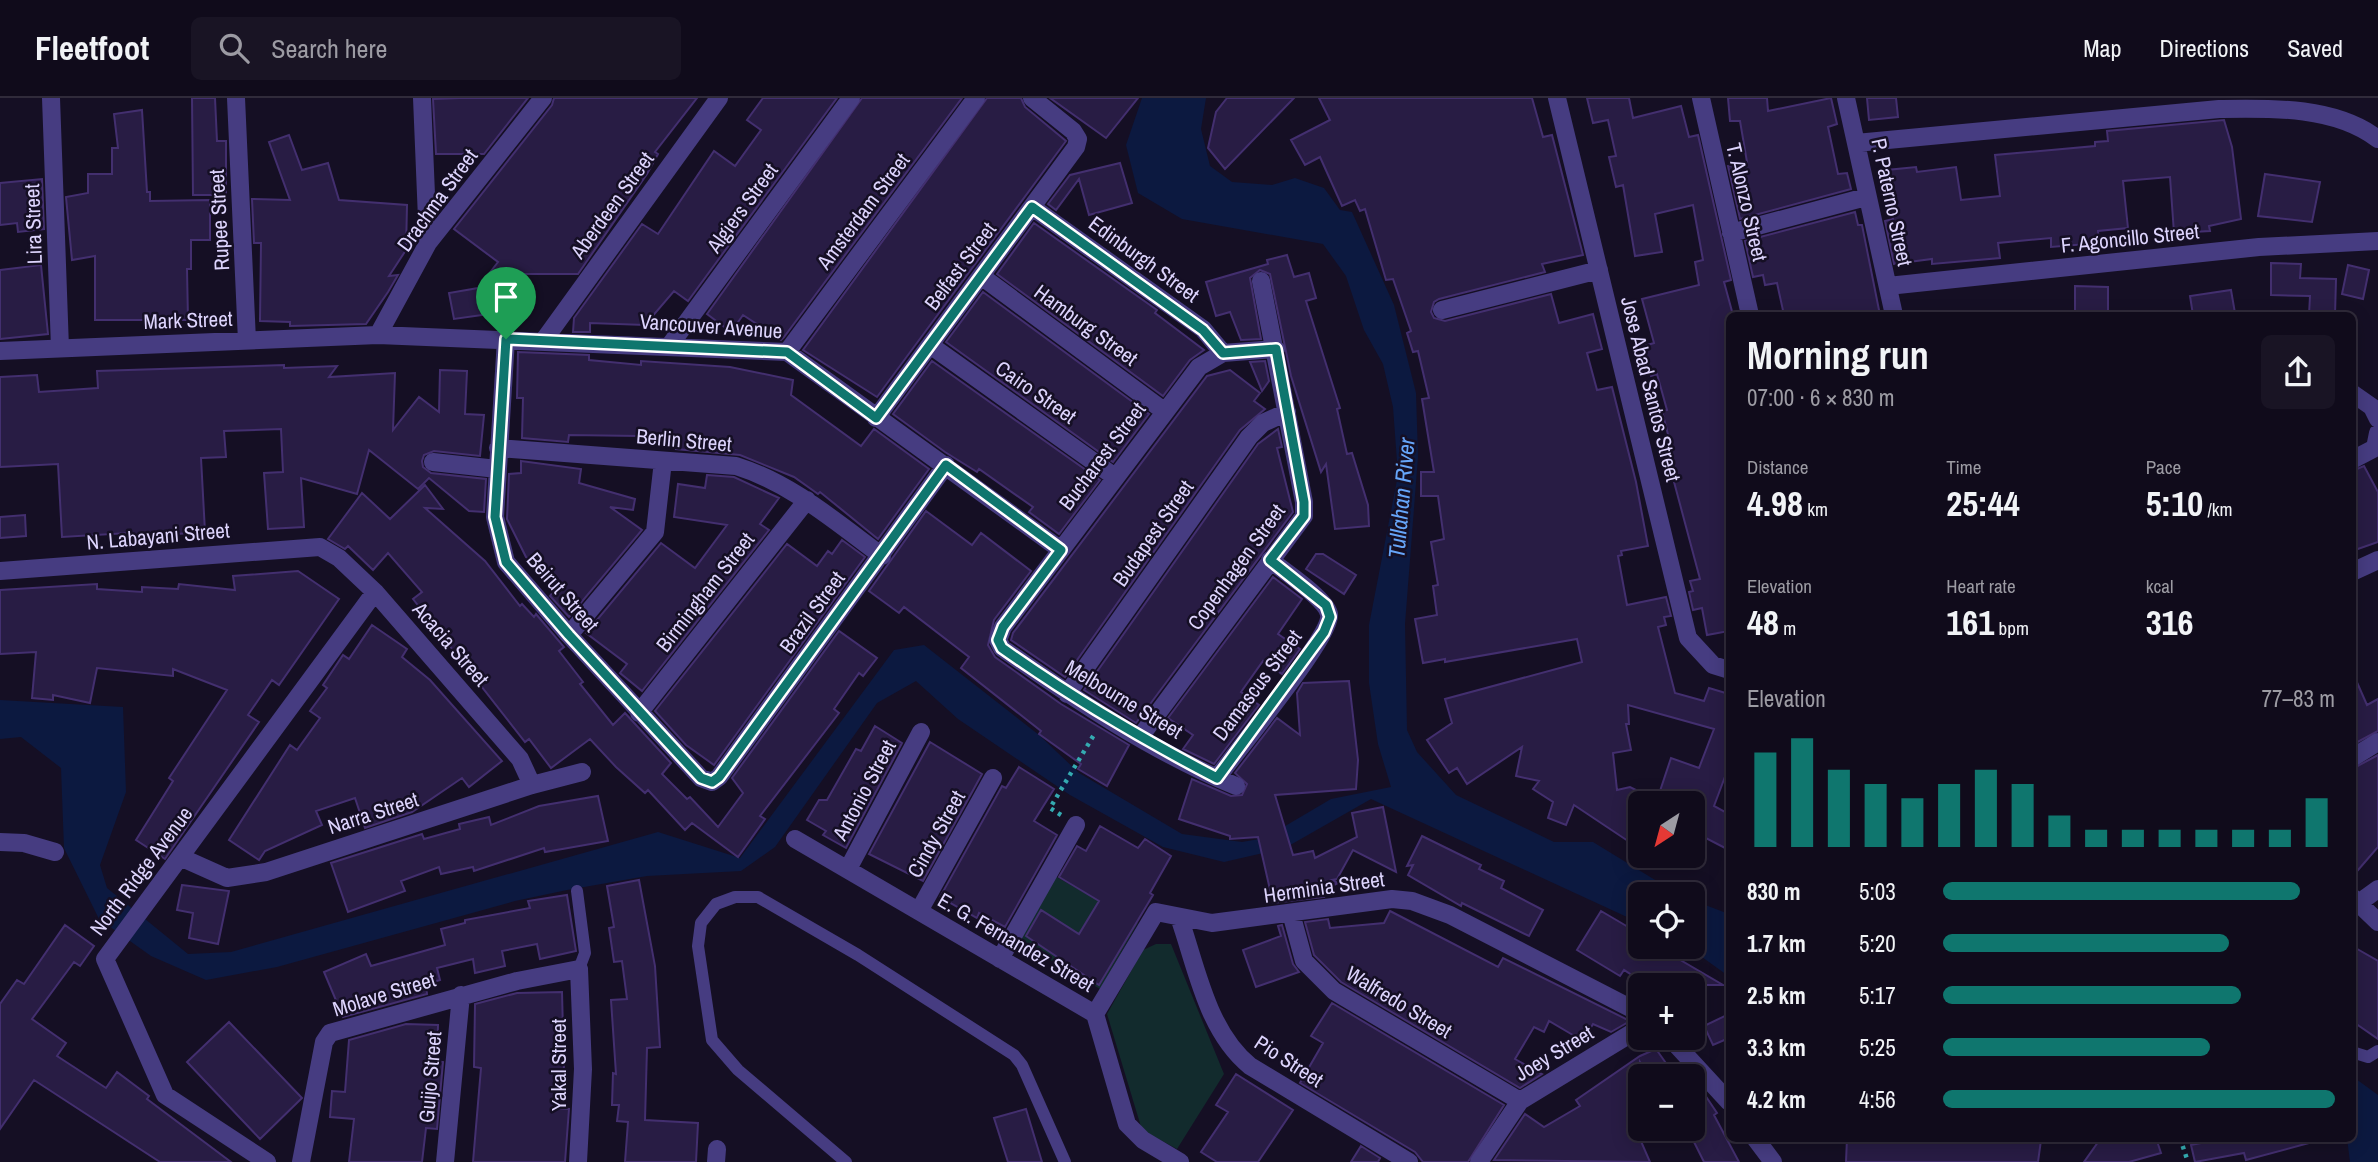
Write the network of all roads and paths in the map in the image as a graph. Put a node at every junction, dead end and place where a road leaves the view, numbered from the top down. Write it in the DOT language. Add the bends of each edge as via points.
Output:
graph roads {
  1 [pos="51,98"];
  2 [pos="236,98"];
  3 [pos="422,98"];
  4 [pos="543,98"];
  5 [pos="719,98"];
  6 [pos="851,98"];
  7 [pos="976,98"];
  8 [pos="1032,98"];
  9 [pos="1557,98"];
  10 [pos="1701,98"];
  11 [pos="1846,98"];
  12 [pos="2369,124"];
  13 [pos="2378,139"];
  14 [pos="1856,143"];
  15 [pos="1866,197"];
  16 [pos="1032,207"];
  17 [pos="1731,233"];
  18 [pos="2378,241"];
  19 [pos="428,243"];
  20 [pos="1599,270"];
  21 [pos="981,276"];
  22 [pos="1261,281"];
  23 [pos="1888,286"];
  24 [pos="1442,310"];
  25 [pos="1749,312"];
  26 [pos="1893,312"];
  27 [pos="378,335"];
  28 [pos="506,339"];
  29 [pos="544,340"];
  30 [pos="247,341"];
  31 [pos="670,345"];
  32 [pos="930,345"];
  33 [pos="60,348"];
  34 [pos="1276,349"];
  35 [pos="0,351"];
  36 [pos="787,352"];
  37 [pos="1223,353"];
  38 [pos="2356,396"];
  39 [pos="1164,411"];
  40 [pos="1287,412"];
  41 [pos="876,418"];
  42 [pos="2378,419"];
  43 [pos="2378,433"];
  44 [pos="498,448"];
  45 [pos="2356,458"];
  46 [pos="663,461"];
  47 [pos="433,462"];
  48 [pos="946,465"];
  49 [pos="498,469"];
  50 [pos="1115,477"];
  51 [pos="807,500"];
  52 [pos="320,547"];
  53 [pos="1061,550"];
  54 [pos="882,556"];
  55 [pos="1270,560"];
  56 [pos="2378,560"];
  57 [pos="2356,570"];
  58 [pos="0,571"];
  59 [pos="375,592"];
  60 [pos="569,635"];
  61 [pos="998,640"];
  62 [pos="1726,669"];
  63 [pos="1067,694"];
  64 [pos="639,713"];
  65 [pos="1105,716"];
  66 [pos="921,732"];
  67 [pos="1140,737"];
  68 [pos="2378,742"];
  69 [pos="2356,756"];
  70 [pos="582,772"];
  71 [pos="993,778"];
  72 [pos="1217,778"];
  73 [pos="712,782"];
  74 [pos="532,785"];
  75 [pos="1236,786"];
  76 [pos="1060,792"];
  77 [pos="1076,825"];
  78 [pos="795,839"];
  79 [pos="0,842"];
  80 [pos="55,852"];
  81 [pos="180,857"];
  82 [pos="848,869"];
  83 [pos="2378,889"];
  84 [pos="578,891"];
  85 [pos="2356,900"];
  86 [pos="919,911"];
  87 [pos="1291,913"];
  88 [pos="1179,918"];
  89 [pos="2378,922"];
  90 [pos="1000,959"];
  91 [pos="579,969"];
  92 [pos="461,995"];
  93 [pos="1628,1007"];
  94 [pos="1095,1014"];
  95 [pos="1628,1035"];
  96 [pos="1681,1050"];
  97 [pos="2378,1051"];
  98 [pos="2356,1053"];
  99 [pos="1726,1099"];
  100 [pos="1520,1101"];
  101 [pos="1758,1142"];
  102 [pos="2181,1142"];
  103 [pos="267,1162"];
  104 [pos="301,1162"];
  105 [pos="445,1162"];
  106 [pos="578,1162"];
  107 [pos="846,1162"];
  108 [pos="1065,1162"];
  109 [pos="1180,1162"];
  110 [pos="1409,1162"];
  111 [pos="1479,1162"];
  112 [pos="1773,1162"];
  113 [pos="2188,1162"];
  1 -- 33 [label="street, Lira Street"];
  2 -- 30 [label="street, Rupee Street"];
  3 -- 19 [label="street"];
  4 -- 19 [label="street, Drachma Street"];
  5 -- 29 [label="street, Aberdeen Street"];
  6 -- 31 [label="street, Algiers Street"];
  7 -- 36 [label="street, Amsterdam Street"];
  8 -- 16 [label="street, Belfast Street" via="1078,139"];
  9 -- 20 [label="street, Jose Abad Santos Street"];
  10 -- 17 [label="street, T. Alonzo Street"];
  11 -- 14 [label="street, P. Paterno Street"];
  12 -- 13 [label="street"];
  12 -- 14 [label="street" via="2266,108 2219,109"];
  14 -- 15 [label="street, P. Paterno Street"];
  15 -- 17 [label="street"];
  15 -- 23 [label="street, P. Paterno Street"];
  16 -- 21 [label="street, Belfast Street"];
  16 -- 37 [label="street, Edinburgh Street" via="1203,330"];
  17 -- 25 [label="street, T. Alonzo Street"];
  18 -- 23 [label="street, F. Agoncillo Street" via="2259,247"];
  19 -- 27 [label="street, Drachma Street"];
  20 -- 24 [label="street"];
  20 -- 62 [label="street, Jose Abad Santos Street" via="1688,638 1713,665"];
  21 -- 32 [label="street, Belfast Street"];
  21 -- 39 [label="street, Hamburg Street"];
  22 -- 34 [label="street, Copenhagen Street"];
  23 -- 26 [label="street, P. Paterno Street"];
  27 -- 28 [label="street, Vancouver Avenue"];
  27 -- 30 [label="street, Mark Street"];
  28 -- 29 [label="street, Vancouver Avenue"];
  28 -- 44 [label="street, Beirut Street"];
  29 -- 31 [label="street, Vancouver Avenue"];
  30 -- 33 [label="street, Mark Street"];
  31 -- 36 [label="street, Vancouver Avenue"];
  32 -- 41 [label="street, Belfast Street"];
  32 -- 50 [label="street, Cairo Street"];
  33 -- 35 [label="street, Mark Street"];
  34 -- 37 [label="street"];
  34 -- 40 [label="street, Copenhagen Street"];
  36 -- 41 [label="street, Vancouver Avenue"];
  37 -- 39 [label="street, Bucharest Street" via="1199,367"];
  38 -- 42 [label="street" via="2372,407"];
  39 -- 50 [label="street, Bucharest Street"];
  40 -- 55 [label="street, Copenhagen Street" via="1304,516"];
  40 -- 63 [label="street, Budapest Street" via="1263,423 1249,438"];
  41 -- 48 [label="street, Vancouver Avenue"];
  43 -- 45 [label="street" via="2375,449"];
  44 -- 46 [label="street, Berlin Street"];
  44 -- 49 [label="street, Beirut Street"];
  46 -- 51 [label="street, Berlin Street" via="736,466"];
  46 -- 60 [label="street" via="655,532"];
  47 -- 49 [label="street"];
  48 -- 53 [label="street, Vancouver Avenue"];
  48 -- 54 [label="street, Brazil Street"];
  49 -- 60 [label="street, Beirut Street" via="495,517 506,562"];
  50 -- 53 [label="street, Bucharest Street"];
  51 -- 54 [label="street, Berlin Street"];
  51 -- 64 [label="street, Birmingham Street"];
  52 -- 58 [label="street, N. Labayani Street"];
  52 -- 59 [label="street, Acacia Street" via="339,558"];
  53 -- 61 [label="street, Bucharest Street"];
  54 -- 73 [label="street, Brazil Street"];
  55 -- 67 [label="street, Copenhagen Street"];
  55 -- 72 [label="street, Damascus Street" via="1326,605 1330,617 1295,675"];
  56 -- 57 [label="street"];
  59 -- 74 [label="street, Acacia Street" via="520,758"];
  59 -- 81 [label="street, North Ridge Avenue"];
  60 -- 64 [label="street, Beirut Street"];
  61 -- 63 [label="street, Melbourne Street" via="1002,648"];
  63 -- 65 [label="street, Melbourne Street"];
  64 -- 73 [label="street, Beirut Street" via="701,778"];
  65 -- 67 [label="street, Melbourne Street"];
  65 -- 76 [label="path"];
  66 -- 82 [label="street, Antonio Street"];
  67 -- 72 [label="street, Melbourne Street"];
  68 -- 69 [label="street"];
  70 -- 74 [label="street, Narra Street"];
  71 -- 86 [label="street, Cindy Street"];
  72 -- 75 [label="street, Melbourne Street"];
  74 -- 81 [label="street, Narra Street" via="266,872 227,878"];
  77 -- 90 [label="street"];
  78 -- 82 [label="street, E. G. Fernandez Street"];
  79 -- 80 [label="street"];
  81 -- 103 [label="street, North Ridge Avenue" via="105,958 165,1095"];
  82 -- 86 [label="street, E. G. Fernandez Street"];
  83 -- 85 [label="street"];
  84 -- 91 [label="lane" via="585,953"];
  85 -- 89 [label="street"];
  86 -- 90 [label="street, E. G. Fernandez Street"];
  87 -- 88 [label="street, Herminia Street" via="1212,923"];
  87 -- 93 [label="street, Herminia Street" via="1375,899 1412,901 1450,915"];
  87 -- 100 [label="street, Walfredo Street" via="1304,961 1334,991"];
  88 -- 94 [label="street, Herminia Street" via="1156,912"];
  88 -- 110 [label="street, Pio Street" via="1215,1021 1235,1054"];
  90 -- 94 [label="street, E. G. Fernandez Street"];
  91 -- 92 [label="street, Molave Street"];
  91 -- 106 [label="street, Yakal Street" via="583,1069"];
  92 -- 104 [label="street, Molave Street" via="330,1033 324,1042"];
  92 -- 105 [label="street, Guijo Street"];
  94 -- 109 [label="street, E. G. Fernandez Street" via="1127,1124 1143,1140"];
  95 -- 100 [label="street, Joey Street"];
  96 -- 99 [label="street"];
  97 -- 98 [label="lane" via="2368,1057"];
  100 -- 111 [label="street, Joey Street"];
  101 -- 112 [label="street"];
  102 -- 113 [label="path"];
  107 -- 108 [label="lane" via="738,1070 712,1040 698,946 701,923 716,904 735,897 758,897 1014,1055"];
}
